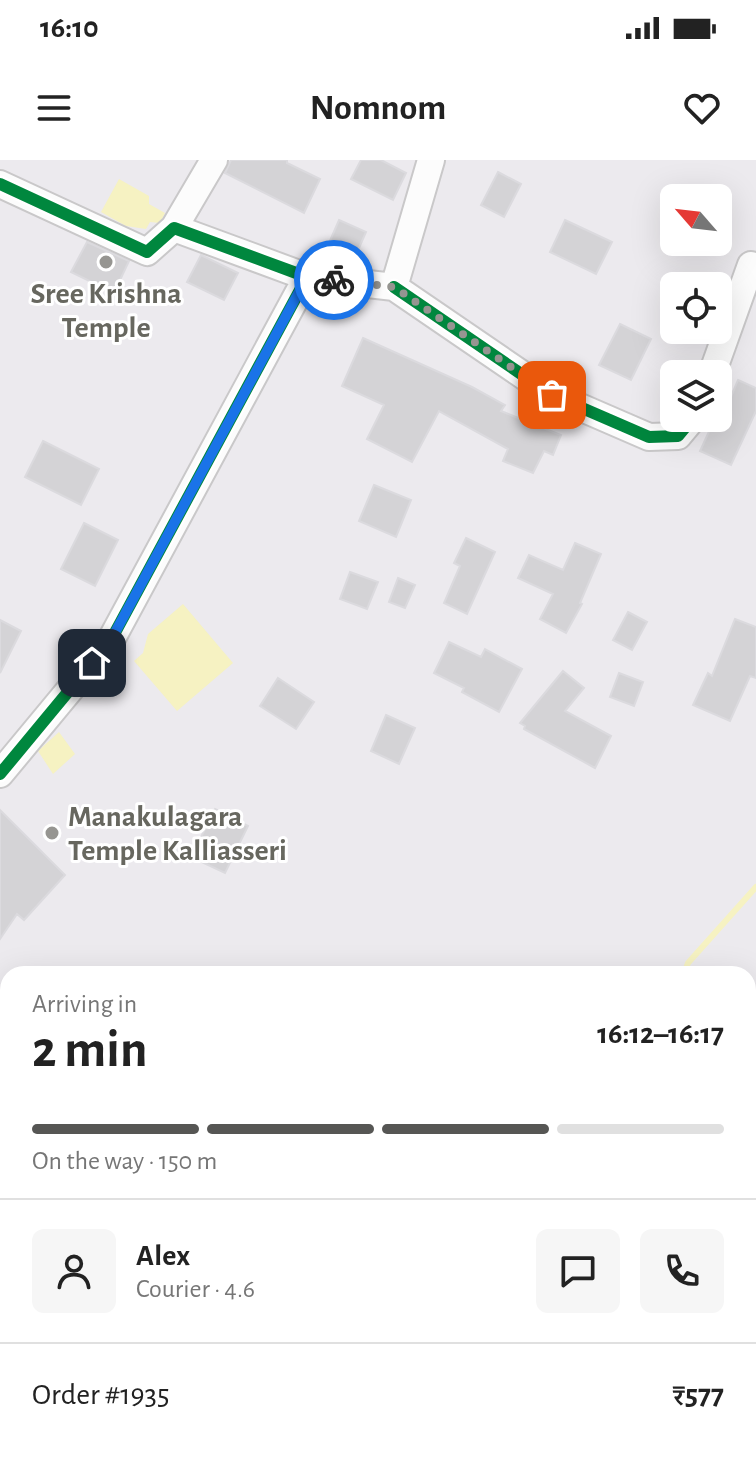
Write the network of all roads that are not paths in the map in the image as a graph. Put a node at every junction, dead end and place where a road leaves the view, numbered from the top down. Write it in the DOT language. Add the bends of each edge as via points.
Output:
graph roads {
  1 [pos="214,160"];
  2 [pos="431,160"];
  3 [pos="0,184"];
  4 [pos="174,228"];
  5 [pos="756,267"];
  6 [pos="307,277"];
  7 [pos="394,287"];
  8 [pos="717,360"];
  9 [pos="681,432"];
  10 [pos="0,774"];
  1 -- 4 [label="street"];
  2 -- 7 [label="street"];
  3 -- 4 [label="street" via="147,252"];
  4 -- 6 [label="street"];
  5 -- 8 [label="street" via="751,265"];
  6 -- 7 [label="street"];
  6 -- 10 [label="street" via="111,640"];
  7 -- 9 [label="street" via="552,395 649,437"];
}
